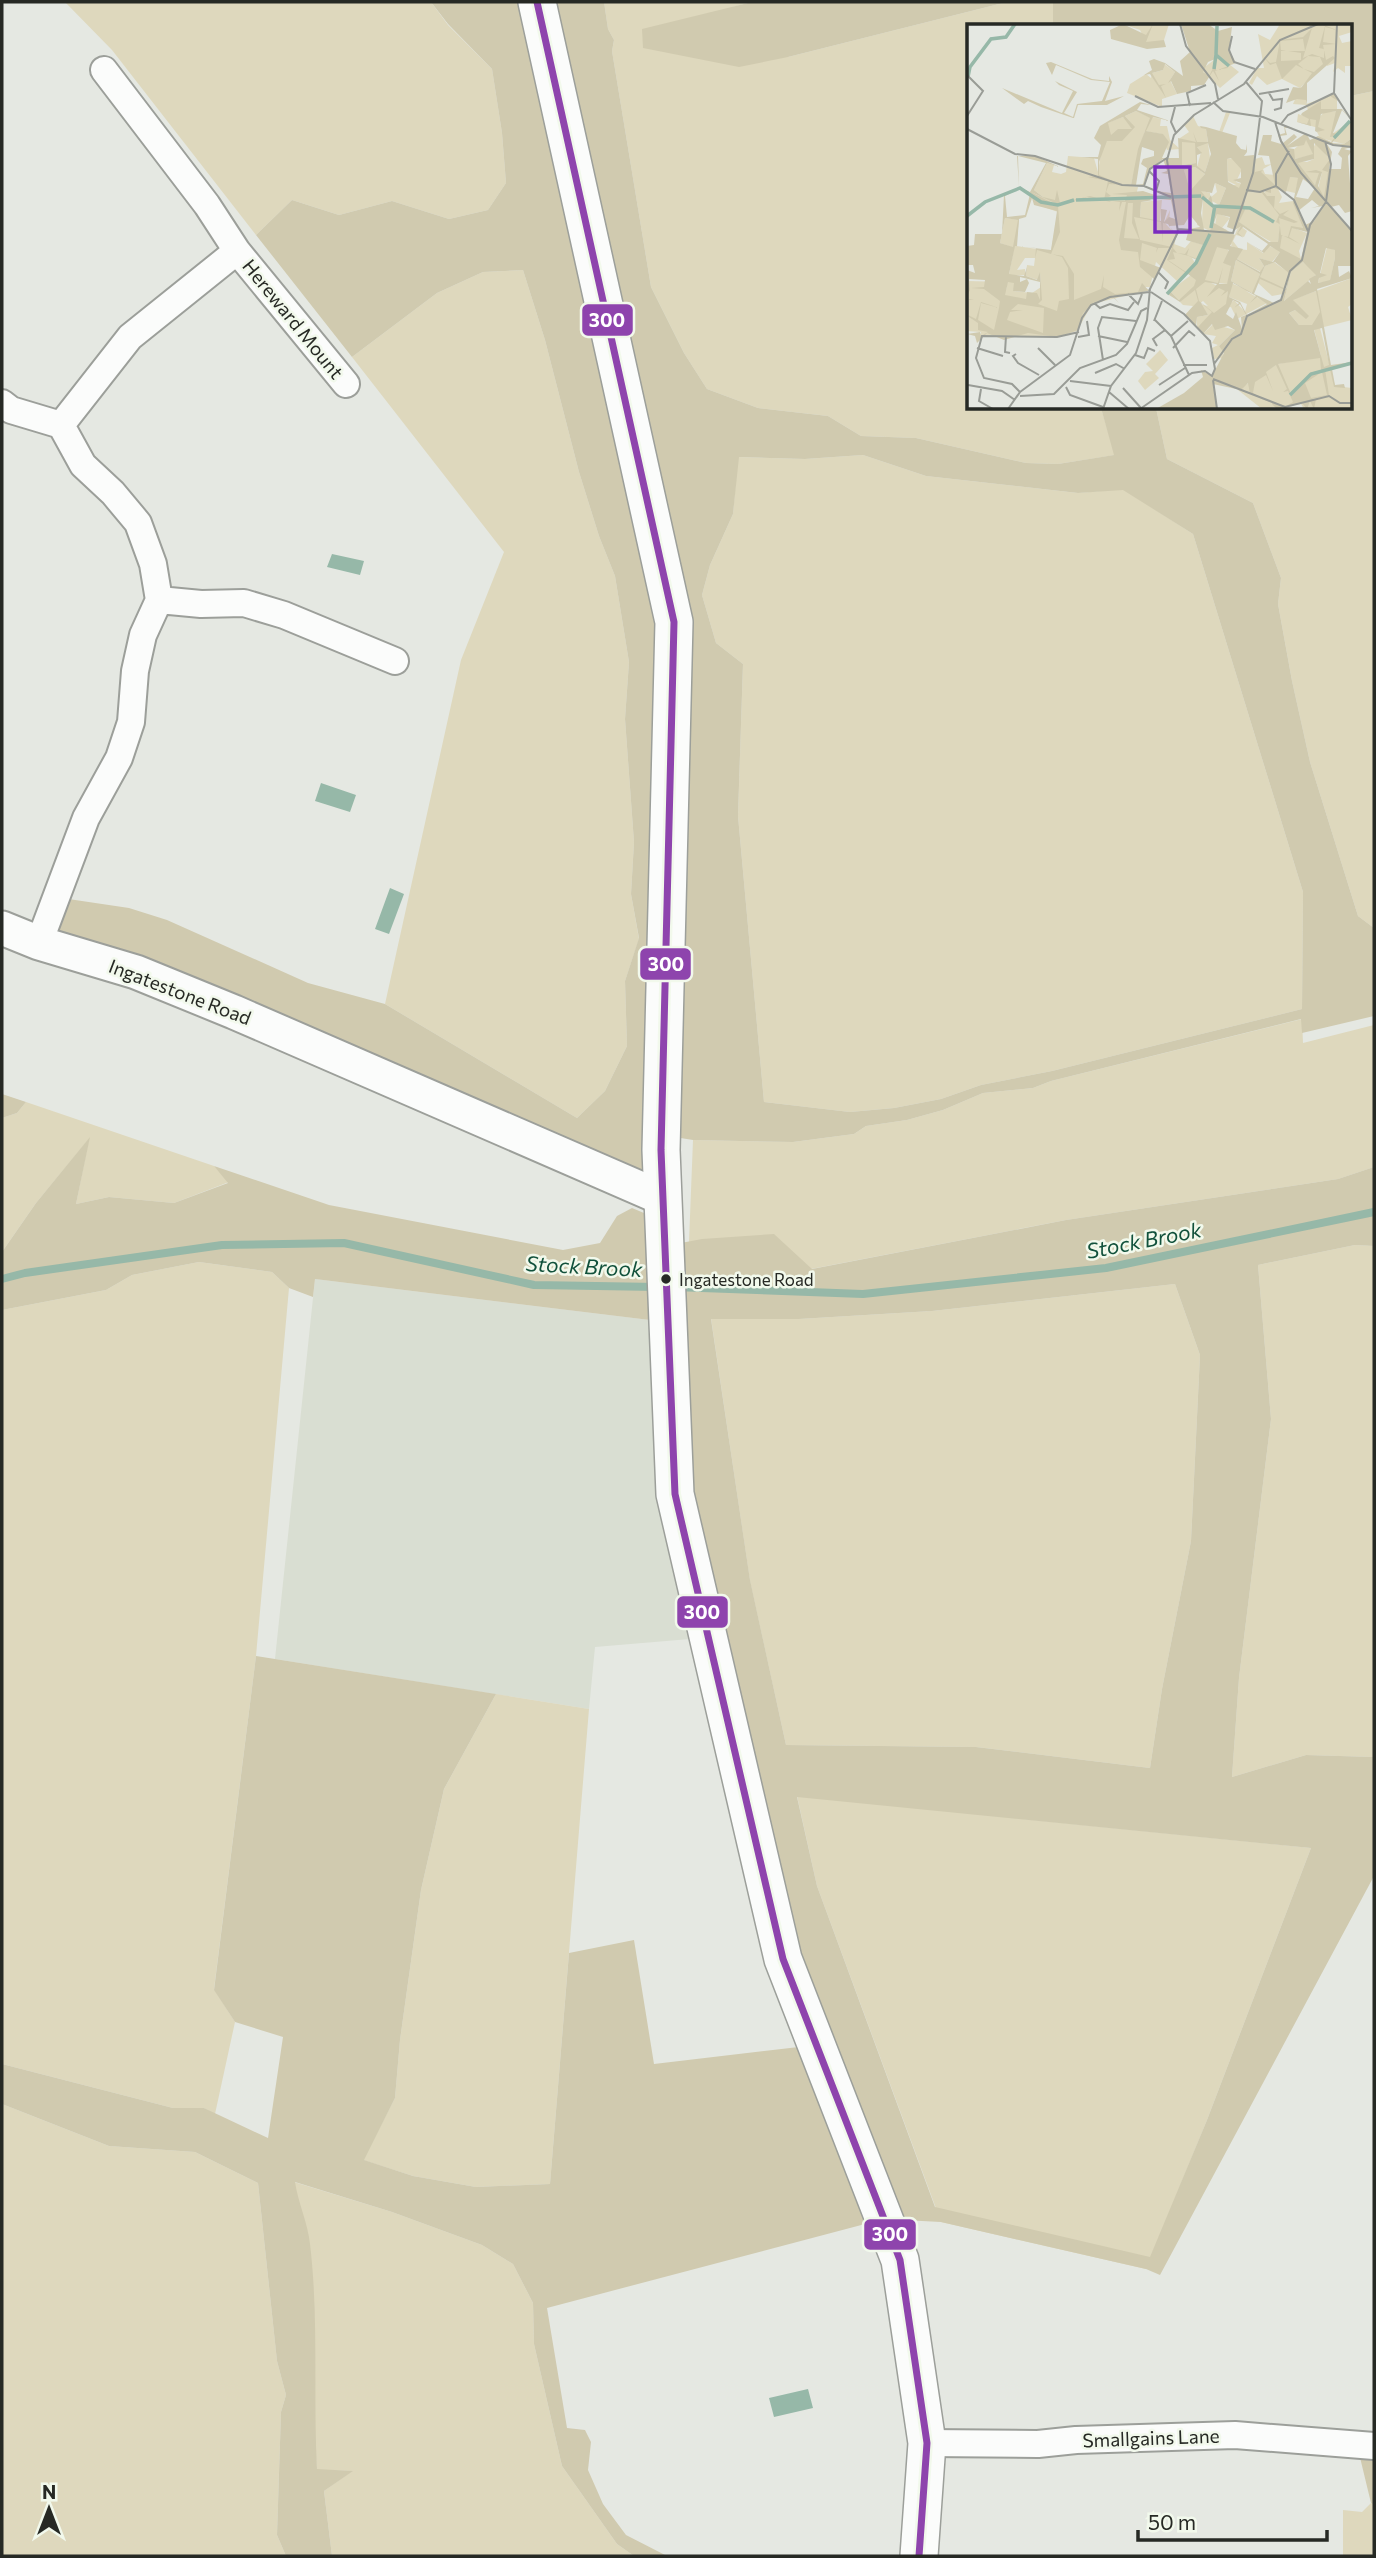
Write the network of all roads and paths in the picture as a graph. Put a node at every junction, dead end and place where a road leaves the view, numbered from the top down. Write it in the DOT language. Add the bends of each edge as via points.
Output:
graph roads {
  1 [pos="537,2"];
  2 [pos="104,70"];
  3 [pos="237,251"];
  4 [pos="346,384"];
  5 [pos="2,403"];
  6 [pos="61,425"];
  7 [pos="159,600"];
  8 [pos="395,662"];
  9 [pos="2,928"];
  10 [pos="39,943"];
  11 [pos="662,1198"];
  12 [pos="927,2443"];
  13 [pos="1374,2446"];
  14 [pos="919,2556"];
  1 -- 11 [label="main road" via="674,622"];
  2 -- 3 [label="street"];
  3 -- 4 [label="street, Hereward Mount"];
  3 -- 6 [label="street, Hereward Mount" via="130,337"];
  5 -- 6 [label="street"];
  6 -- 7 [label="street" via="83,465 138,523 153,564"];
  7 -- 8 [label="street" via="244,603"];
  7 -- 10 [label="street" via="143,635 131,722 119,758 86,818"];
  9 -- 10 [label="street, Ingatestone Road"];
  10 -- 11 [label="street, Ingatestone Road" via="136,972 234,1012"];
  11 -- 12 [label="main road" via="675,1494 783,1959 900,2260"];
  12 -- 13 [label="street, Smallgains Lane" via="1038,2444 1235,2435"];
  12 -- 14 [label="main road"];
}
